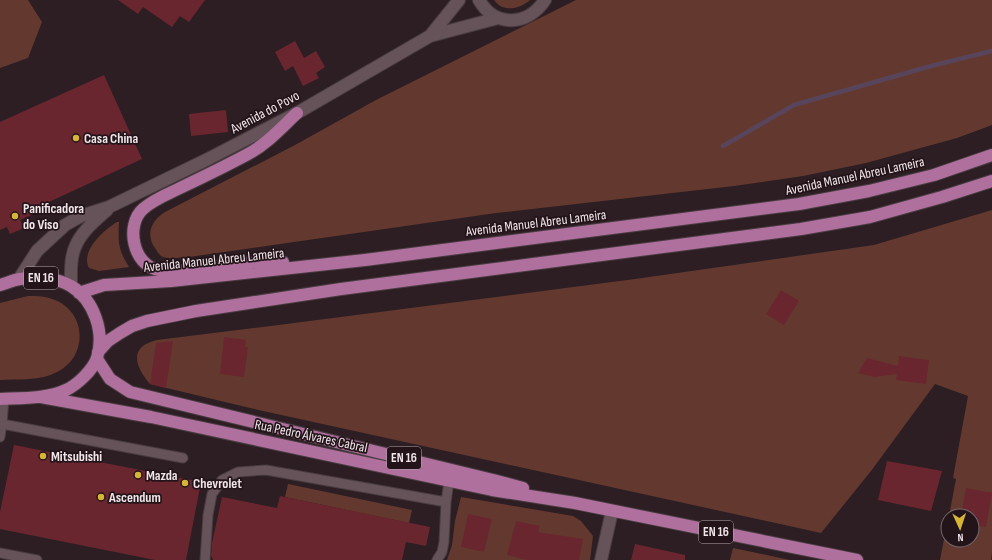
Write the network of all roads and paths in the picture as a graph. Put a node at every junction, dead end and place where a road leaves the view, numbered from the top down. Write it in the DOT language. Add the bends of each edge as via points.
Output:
graph roads {
  1 [pos="459,0"];
  2 [pos="479,0"];
  3 [pos="545,0"];
  4 [pos="498,18"];
  5 [pos="430,36"];
  6 [pos="297,113"];
  7 [pos="992,156"];
  8 [pos="992,181"];
  9 [pos="109,207"];
  10 [pos="326,264"];
  11 [pos="19,279"];
  12 [pos="0,285"];
  13 [pos="75,290"];
  14 [pos="97,356"];
  15 [pos="41,397"];
  16 [pos="2,399"];
  17 [pos="2,424"];
  18 [pos="0,437"];
  19 [pos="183,458"];
  20 [pos="448,481"];
  21 [pos="446,502"];
  22 [pos="575,503"];
  23 [pos="612,511"];
  24 [pos="0,552"];
  25 [pos="37,560"];
  26 [pos="205,560"];
  27 [pos="437,560"];
  28 [pos="601,560"];
  29 [pos="857,560"];
  1 -- 5 [label="street, Avenida do Povo"];
  2 -- 4 [label="street" via="486,10"];
  3 -- 4 [label="street, Avenida do Povo" via="540,8 521,20 509,21"];
  4 -- 5 [label="street, Avenida do Povo"];
  5 -- 6 [label="street, Avenida do Povo"];
  6 -- 9 [label="street, Avenida do Povo"];
  6 -- 10 [label="main road" via="250,153 159,198 143,209 135,221 136,249 145,263 158,270 174,271 264,262"];
  7 -- 10 [label="main road, Avenida Manuel Abreu Lameira" via="884,188 799,204"];
  8 -- 14 [label="main road" via="870,217 801,229 349,288 196,311 132,326 108,341"];
  9 -- 11 [label="street, Avenida do Povo" via="81,216 64,225 37,251"];
  9 -- 13 [label="street, Avenida do Povo" via="85,231 76,245 72,260"];
  10 -- 13 [label="main road, Avenida Manuel Abreu Lameira"];
  11 -- 12 [label="main road, EN 16"];
  11 -- 13 [label="main road, EN 16" via="32,277 57,281"];
  13 -- 14 [label="main road" via="90,306 97,319"];
  14 -- 15 [label="main road, EN 16" via="74,386"];
  14 -- 22 [label="main road, Rua Pedro Álvares Cabral / EN 16" via="110,379 130,392 493,480"];
  15 -- 16 [label="main road, EN 16"];
  15 -- 20 [label="main road, Rua Pedro Álvares Cabral / EN 16" via="150,417"];
  16 -- 17 [label="lane"];
  17 -- 18 [label="lane"];
  17 -- 19 [label="lane"];
  20 -- 21 [label="lane"];
  20 -- 22 [label="main road, Rua Pedro Álvares Cabral / EN 16"];
  21 -- 26 [label="lane" via="280,472 238,472 222,480 212,494"];
  21 -- 27 [label="lane" via="444,542"];
  22 -- 23 [label="main road, Rua Pedro Álvares Cabral / EN 16"];
  23 -- 28 [label="street"];
  23 -- 29 [label="main road, Rua Pedro Álvares Cabral / EN 16"];
  24 -- 25 [label="lane"];
}
